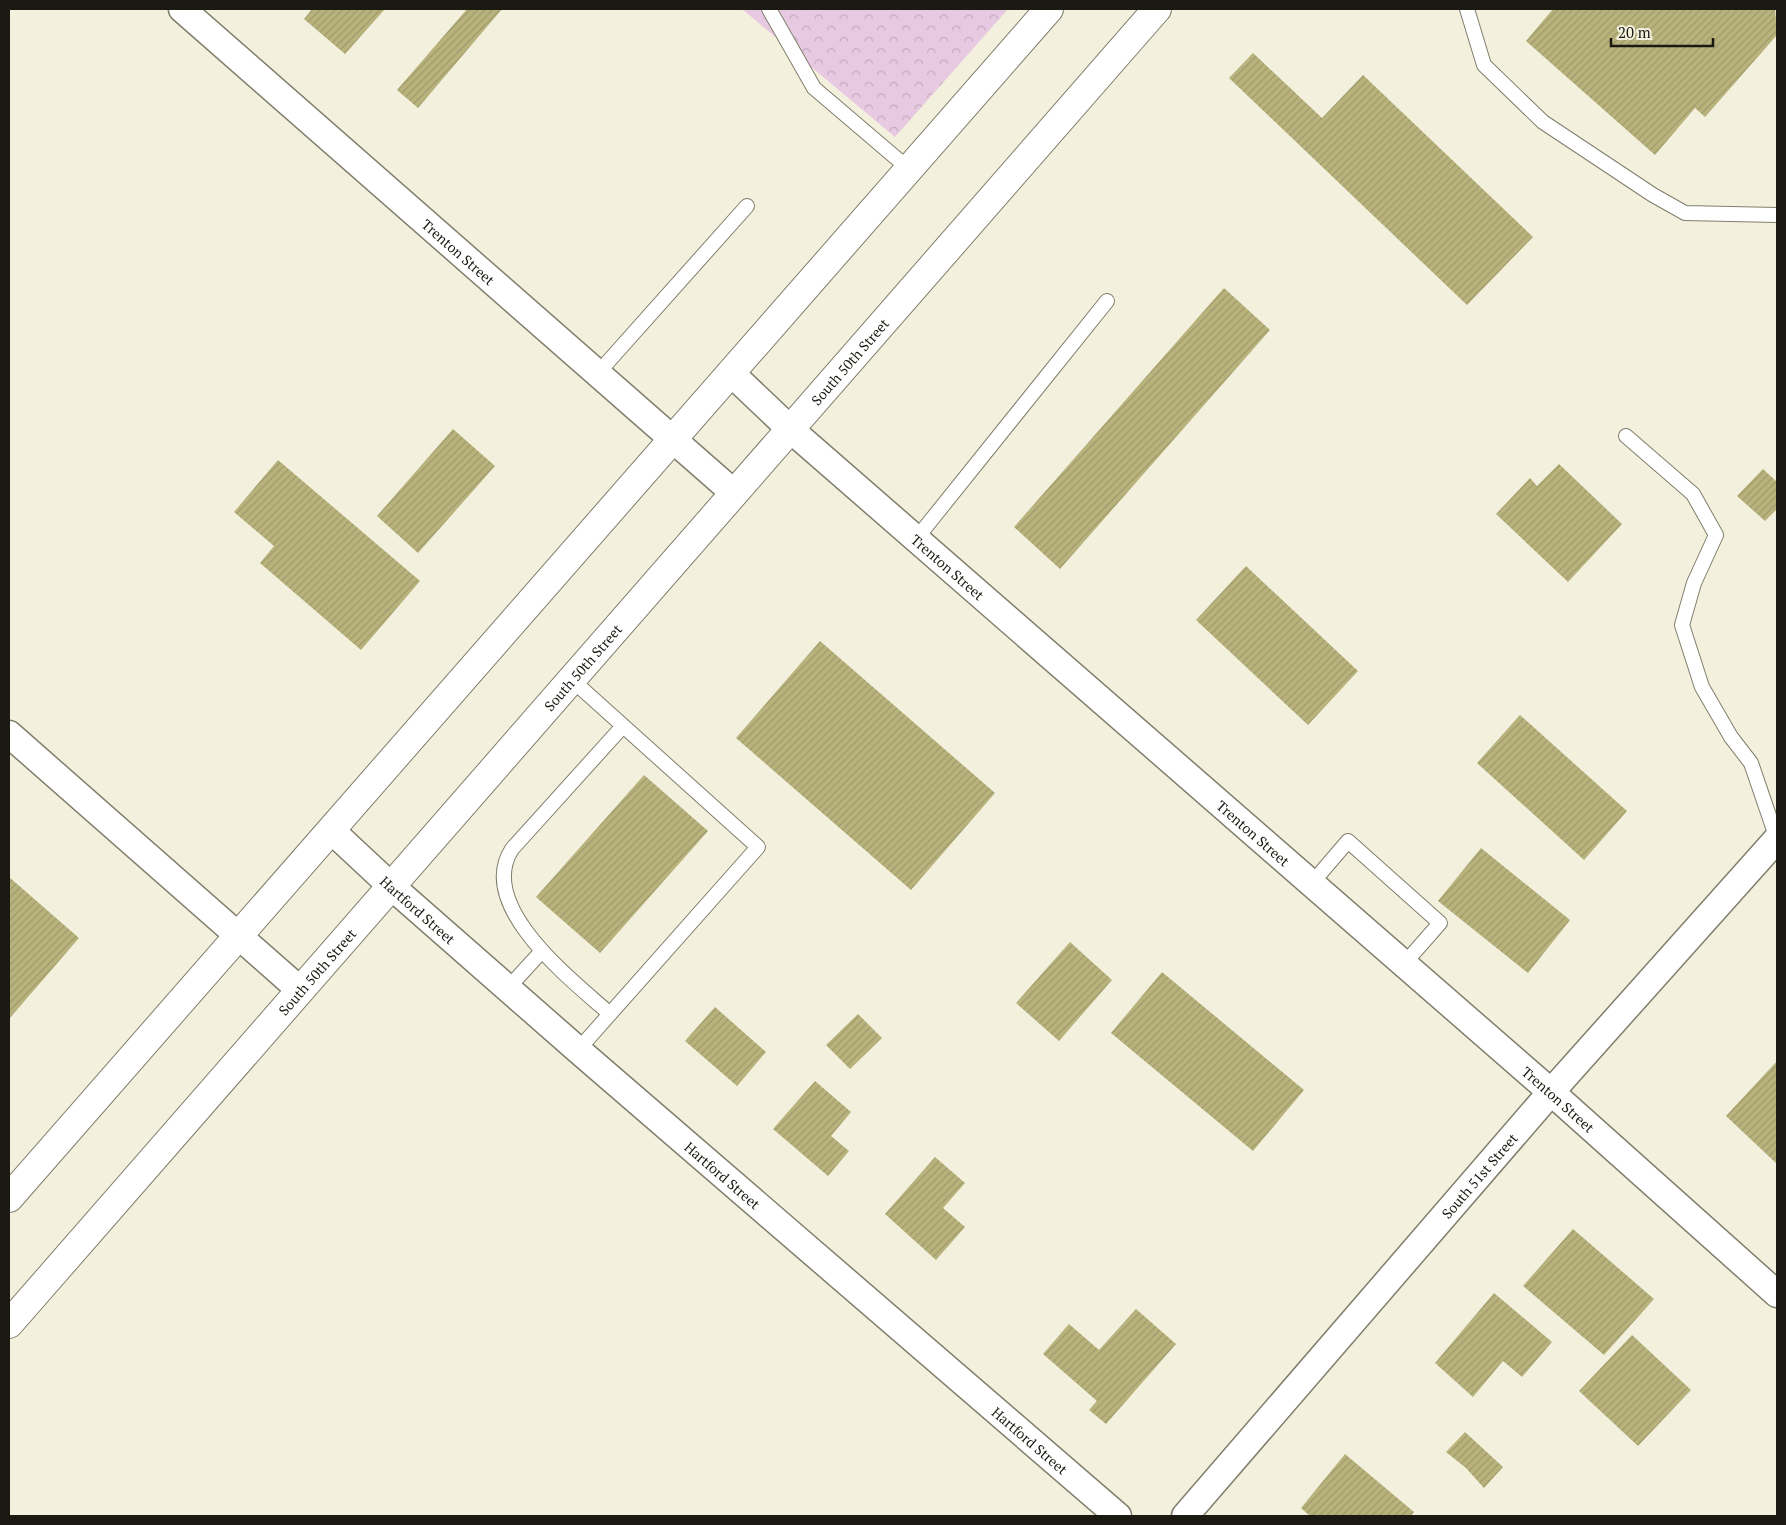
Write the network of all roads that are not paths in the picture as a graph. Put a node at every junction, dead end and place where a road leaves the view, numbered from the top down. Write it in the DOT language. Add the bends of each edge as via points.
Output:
graph roads {
  1 [pos="182,9"];
  2 [pos="769,9"];
  3 [pos="1049,9"];
  4 [pos="1157,9"];
  5 [pos="1467,9"];
  6 [pos="908,169"];
  7 [pos="747,206"];
  8 [pos="1777,216"];
  9 [pos="1107,301"];
  10 [pos="598,373"];
  11 [pos="731,373"];
  12 [pos="790,429"];
  13 [pos="1626,436"];
  14 [pos="673,439"];
  15 [pos="734,493"];
  16 [pos="916,539"];
  17 [pos="571,678"];
  18 [pos="623,726"];
  19 [pos="9,734"];
  20 [pos="331,830"];
  21 [pos="1777,839"];
  22 [pos="1312,883"];
  23 [pos="391,886"];
  24 [pos="238,936"];
  25 [pos="541,952"];
  26 [pos="1404,964"];
  27 [pos="508,988"];
  28 [pos="300,990"];
  29 [pos="610,1014"];
  30 [pos="578,1050"];
  31 [pos="1550,1092"];
  32 [pos="9,1198"];
  33 [pos="1777,1294"];
  34 [pos="9,1324"];
  35 [pos="1118,1516"];
  36 [pos="1185,1516"];
  1 -- 10 [label="street, Trenton Street"];
  2 -- 6 [label="lane" via="814,88"];
  3 -- 6 [label="main road"];
  4 -- 12 [label="main road, South 50th Street"];
  5 -- 8 [label="lane" via="1484,65 1551,127 1685,213"];
  6 -- 11 [label="main road"];
  7 -- 10 [label="lane"];
  9 -- 16 [label="lane"];
  10 -- 14 [label="street, Trenton Street"];
  11 -- 12 [label="street, Trenton Street"];
  11 -- 14 [label="main road"];
  12 -- 15 [label="main road, South 50th Street"];
  12 -- 16 [label="street, Trenton Street"];
  13 -- 21 [label="lane" via="1693,494 1716,535 1694,583 1682,626 1702,687 1751,764"];
  14 -- 15 [label="street, Trenton Street"];
  14 -- 20 [label="main road"];
  15 -- 17 [label="main road, South 50th Street"];
  16 -- 22 [label="street, Trenton Street"];
  17 -- 18 [label="lane"];
  17 -- 23 [label="main road, South 50th Street"];
  18 -- 25 [label="lane" via="512,849 504,862 503,884 516,915"];
  18 -- 29 [label="lane" via="758,847"];
  19 -- 24 [label="street"];
  20 -- 23 [label="street, Hartford Street"];
  20 -- 24 [label="main road"];
  21 -- 31 [label="street, South 51st Street"];
  22 -- 26 [label="street, Trenton Street"];
  22 -- 26 [label="lane" via="1348,841 1440,923"];
  23 -- 27 [label="street, Hartford Street"];
  23 -- 28 [label="main road, South 50th Street"];
  24 -- 28 [label="street"];
  24 -- 32 [label="main road"];
  25 -- 27 [label="lane"];
  25 -- 29 [label="lane"];
  26 -- 31 [label="street, Trenton Street"];
  27 -- 30 [label="street, Hartford Street"];
  28 -- 34 [label="main road, South 50th Street"];
  29 -- 30 [label="lane"];
  30 -- 35 [label="street, Hartford Street"];
  31 -- 33 [label="street, Trenton Street"];
  31 -- 36 [label="street, South 51st Street"];
}
